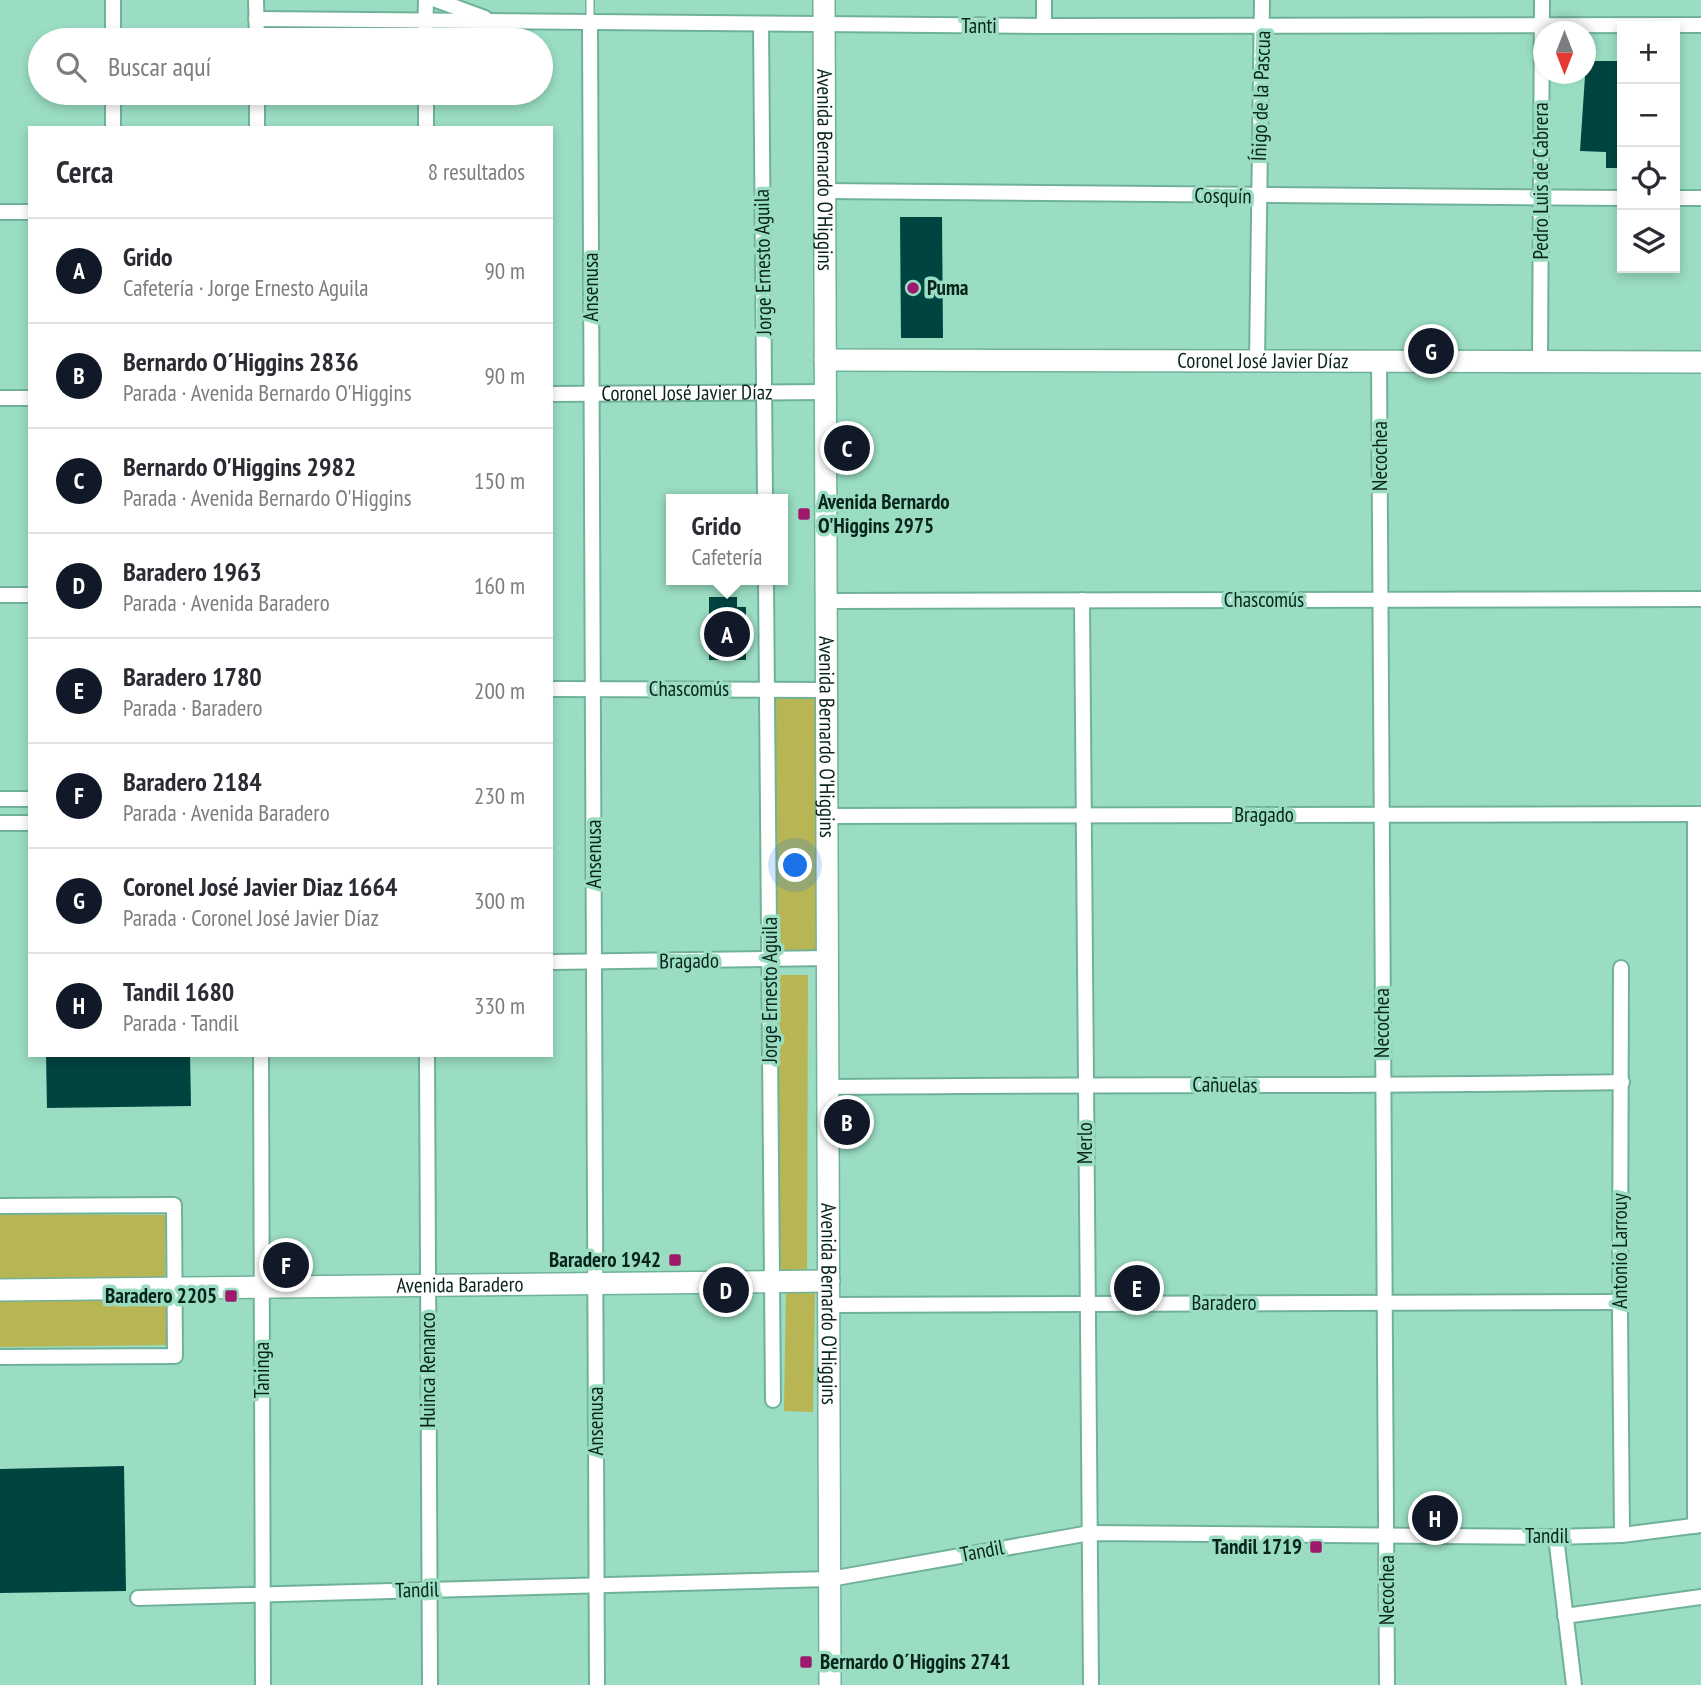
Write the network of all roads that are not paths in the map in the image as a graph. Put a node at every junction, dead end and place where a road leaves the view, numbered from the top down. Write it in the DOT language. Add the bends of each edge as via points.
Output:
graph roads {
  1 [pos="113,0"];
  2 [pos="256,0"];
  3 [pos="426,0"];
  4 [pos="436,0"];
  5 [pos="590,0"];
  6 [pos="824,0"];
  7 [pos="1044,0"];
  8 [pos="1262,0"];
  9 [pos="1542,0"];
  10 [pos="256,19"];
  11 [pos="1542,21"];
  12 [pos="425,22"];
  13 [pos="496,23"];
  14 [pos="590,23"];
  15 [pos="1263,23"];
  16 [pos="1533,23"];
  17 [pos="1596,24"];
  18 [pos="761,25"];
  19 [pos="824,25"];
  20 [pos="1701,25"];
  21 [pos="1044,26"];
  22 [pos="113,28"];
  23 [pos="256,28"];
  24 [pos="425,28"];
  25 [pos="1542,84"];
  26 [pos="113,105"];
  27 [pos="257,105"];
  28 [pos="425,105"];
  29 [pos="113,126"];
  30 [pos="257,126"];
  31 [pos="426,126"];
  32 [pos="824,191"];
  33 [pos="1258,197"];
  34 [pos="1541,198"];
  35 [pos="1617,198"];
  36 [pos="1680,198"];
  37 [pos="1701,198"];
  38 [pos="0,212"];
  39 [pos="28,212"];
  40 [pos="825,359"];
  41 [pos="1257,361"];
  42 [pos="1379,361"];
  43 [pos="1540,361"];
  44 [pos="1701,362"];
  45 [pos="825,392"];
  46 [pos="764,393"];
  47 [pos="553,394"];
  48 [pos="592,394"];
  49 [pos="0,398"];
  50 [pos="28,398"];
  51 [pos="765,494"];
  52 [pos="766,585"];
  53 [pos="28,595"];
  54 [pos="0,596"];
  55 [pos="1701,599"];
  56 [pos="1082,600"];
  57 [pos="1380,600"];
  58 [pos="826,601"];
  59 [pos="553,689"];
  60 [pos="593,689"];
  61 [pos="767,690"];
  62 [pos="827,690"];
  63 [pos="0,799"];
  64 [pos="28,799"];
  65 [pos="1698,814"];
  66 [pos="1381,815"];
  67 [pos="1083,816"];
  68 [pos="827,817"];
  69 [pos="0,823"];
  70 [pos="28,823"];
  71 [pos="828,958"];
  72 [pos="769,960"];
  73 [pos="553,962"];
  74 [pos="594,962"];
  75 [pos="1621,968"];
  76 [pos="261,1057"];
  77 [pos="427,1057"];
  78 [pos="1622,1082"];
  79 [pos="1085,1084"];
  80 [pos="828,1087"];
  81 [pos="1383,1087"];
  82 [pos="0,1206"];
  83 [pos="772,1280"];
  84 [pos="829,1281"];
  85 [pos="596,1284"];
  86 [pos="427,1285"];
  87 [pos="262,1287"];
  88 [pos="174,1288"];
  89 [pos="0,1290"];
  90 [pos="1620,1302"];
  91 [pos="1384,1303"];
  92 [pos="1086,1304"];
  93 [pos="829,1305"];
  94 [pos="0,1357"];
  95 [pos="773,1400"];
  96 [pos="1698,1526"];
  97 [pos="1090,1533"];
  98 [pos="1387,1533"];
  99 [pos="1622,1535"];
  100 [pos="1556,1537"];
  101 [pos="830,1579"];
  102 [pos="597,1585"];
  103 [pos="429,1590"];
  104 [pos="263,1594"];
  105 [pos="1701,1597"];
  106 [pos="138,1598"];
  107 [pos="1565,1616"];
  108 [pos="263,1685"];
  109 [pos="430,1685"];
  110 [pos="597,1685"];
  111 [pos="830,1685"];
  112 [pos="1091,1685"];
  113 [pos="1387,1685"];
  114 [pos="1574,1685"];
  1 -- 22 [label="street"];
  2 -- 10 [label="street"];
  3 -- 12 [label="street"];
  4 -- 13 [label="street"];
  5 -- 14 [label="lane"];
  6 -- 19 [label="main road, Avenida Bernardo O'Higgins"];
  7 -- 21 [label="street"];
  8 -- 15 [label="street, Íñigo de la Pascua"];
  9 -- 11 [label="street, Pedro Luis de Cabrera"];
  10 -- 12 [label="street, Tanti"];
  10 -- 23 [label="street"];
  12 -- 13 [label="street, Tanti"];
  12 -- 24 [label="street"];
  13 -- 14 [label="street, Tanti"];
  14 -- 18 [label="street, Tanti"];
  14 -- 48 [label="street, Ansenusa"];
  15 -- 16 [label="street, Tanti"];
  15 -- 21 [label="street, Tanti"];
  15 -- 33 [label="street, Íñigo de la Pascua"];
  17 -- 20 [label="street, Tanti"];
  18 -- 19 [label="street, Tanti"];
  18 -- 46 [label="street, Jorge Ernesto Aguila"];
  19 -- 21 [label="street, Tanti"];
  19 -- 32 [label="main road, Avenida Bernardo O'Higgins"];
  25 -- 34 [label="street, Pedro Luis de Cabrera"];
  26 -- 29 [label="street"];
  27 -- 30 [label="street"];
  28 -- 31 [label="street"];
  32 -- 33 [label="street, Cosquín"];
  32 -- 40 [label="main road, Avenida Bernardo O'Higgins"];
  33 -- 34 [label="street, Cosquín"];
  33 -- 41 [label="street, Íñigo de la Pascua"];
  34 -- 35 [label="street, Cosquín"];
  34 -- 43 [label="street, Pedro Luis de Cabrera"];
  36 -- 37 [label="street"];
  38 -- 39 [label="street"];
  40 -- 41 [label="main road, Coronel José Javier Díaz"];
  40 -- 45 [label="main road, Avenida Bernardo O'Higgins"];
  41 -- 42 [label="main road, Coronel José Javier Díaz"];
  42 -- 43 [label="main road, Coronel José Javier Díaz"];
  42 -- 57 [label="street, Necochea"];
  43 -- 44 [label="main road, Coronel José Javier Díaz"];
  45 -- 46 [label="street, Coronel José Javier Díaz"];
  45 -- 58 [label="main road, Avenida Bernardo O'Higgins"];
  46 -- 48 [label="street, Coronel José Javier Díaz"];
  46 -- 51 [label="street, Jorge Ernesto Aguila"];
  47 -- 48 [label="street, Coronel José Javier Díaz"];
  48 -- 60 [label="street, Ansenusa"];
  49 -- 50 [label="street"];
  52 -- 61 [label="street, Jorge Ernesto Aguila"];
  53 -- 54 [label="street"];
  55 -- 57 [label="street, Chascomús"];
  56 -- 57 [label="street, Chascomús"];
  56 -- 58 [label="street, Chascomús"];
  56 -- 67 [label="street, Merlo"];
  57 -- 66 [label="street, Necochea"];
  58 -- 62 [label="main road, Avenida Bernardo O'Higgins"];
  59 -- 60 [label="street, Chascomús"];
  60 -- 61 [label="street, Chascomús"];
  60 -- 74 [label="street, Ansenusa"];
  61 -- 62 [label="street, Chascomús"];
  61 -- 72 [label="street, Jorge Ernesto Aguila"];
  62 -- 68 [label="main road, Avenida Bernardo O'Higgins"];
  63 -- 64 [label="street"];
  65 -- 66 [label="street, Bragado"];
  65 -- 96 [label="street"];
  66 -- 67 [label="street, Bragado"];
  66 -- 81 [label="street, Necochea"];
  67 -- 68 [label="street, Bragado"];
  67 -- 79 [label="street, Merlo"];
  68 -- 71 [label="main road, Avenida Bernardo O'Higgins"];
  69 -- 70 [label="street"];
  71 -- 72 [label="street, Bragado"];
  71 -- 80 [label="main road, Avenida Bernardo O'Higgins"];
  72 -- 74 [label="street, Bragado"];
  72 -- 83 [label="street, Jorge Ernesto Aguila"];
  73 -- 74 [label="street, Bragado"];
  74 -- 85 [label="street, Ansenusa"];
  75 -- 78 [label="street, Antonio Larrouy"];
  76 -- 87 [label="street, Taninga"];
  77 -- 86 [label="street, Huinca Renanco"];
  78 -- 81 [label="street, Cañuelas"];
  78 -- 90 [label="street, Antonio Larrouy"];
  79 -- 80 [label="street, Cañuelas"];
  79 -- 81 [label="street, Cañuelas"];
  79 -- 92 [label="street, Merlo"];
  80 -- 84 [label="main road, Avenida Bernardo O'Higgins"];
  81 -- 91 [label="street, Necochea"];
  82 -- 88 [label="street" via="174,1205"];
  83 -- 84 [label="main road, Avenida Baradero"];
  83 -- 85 [label="main road, Avenida Baradero"];
  83 -- 95 [label="street, Jorge Ernesto Aguila"];
  84 -- 93 [label="main road, Avenida Bernardo O'Higgins"];
  85 -- 86 [label="main road, Avenida Baradero"];
  85 -- 102 [label="street, Ansenusa"];
  86 -- 87 [label="main road, Avenida Baradero"];
  86 -- 103 [label="street, Huinca Renanco"];
  87 -- 88 [label="main road, Avenida Baradero"];
  87 -- 104 [label="street, Taninga"];
  88 -- 89 [label="main road, Avenida Baradero"];
  88 -- 94 [label="street" via="175,1356"];
  90 -- 91 [label="street, Baradero"];
  90 -- 99 [label="street, Antonio Larrouy"];
  91 -- 92 [label="street, Baradero"];
  91 -- 98 [label="street, Necochea"];
  92 -- 93 [label="street, Baradero"];
  92 -- 97 [label="street, Merlo"];
  93 -- 101 [label="main road, Avenida Bernardo O'Higgins"];
  96 -- 99 [label="street, Tandil"];
  97 -- 98 [label="street, Tandil"];
  97 -- 101 [label="street, Tandil"];
  97 -- 112 [label="street, Merlo"];
  98 -- 100 [label="street, Tandil"];
  98 -- 113 [label="street, Necochea"];
  99 -- 100 [label="street, Tandil"];
  100 -- 107 [label="street"];
  101 -- 102 [label="street, Tandil"];
  101 -- 111 [label="main road, Avenida Bernardo O'Higgins"];
  102 -- 103 [label="street, Tandil"];
  102 -- 110 [label="street, Ansenusa"];
  103 -- 104 [label="street, Tandil"];
  103 -- 109 [label="street, Huinca Renanco"];
  104 -- 106 [label="street, Tandil"];
  104 -- 108 [label="street, Taninga"];
  105 -- 107 [label="street"];
  107 -- 114 [label="street"];
}
